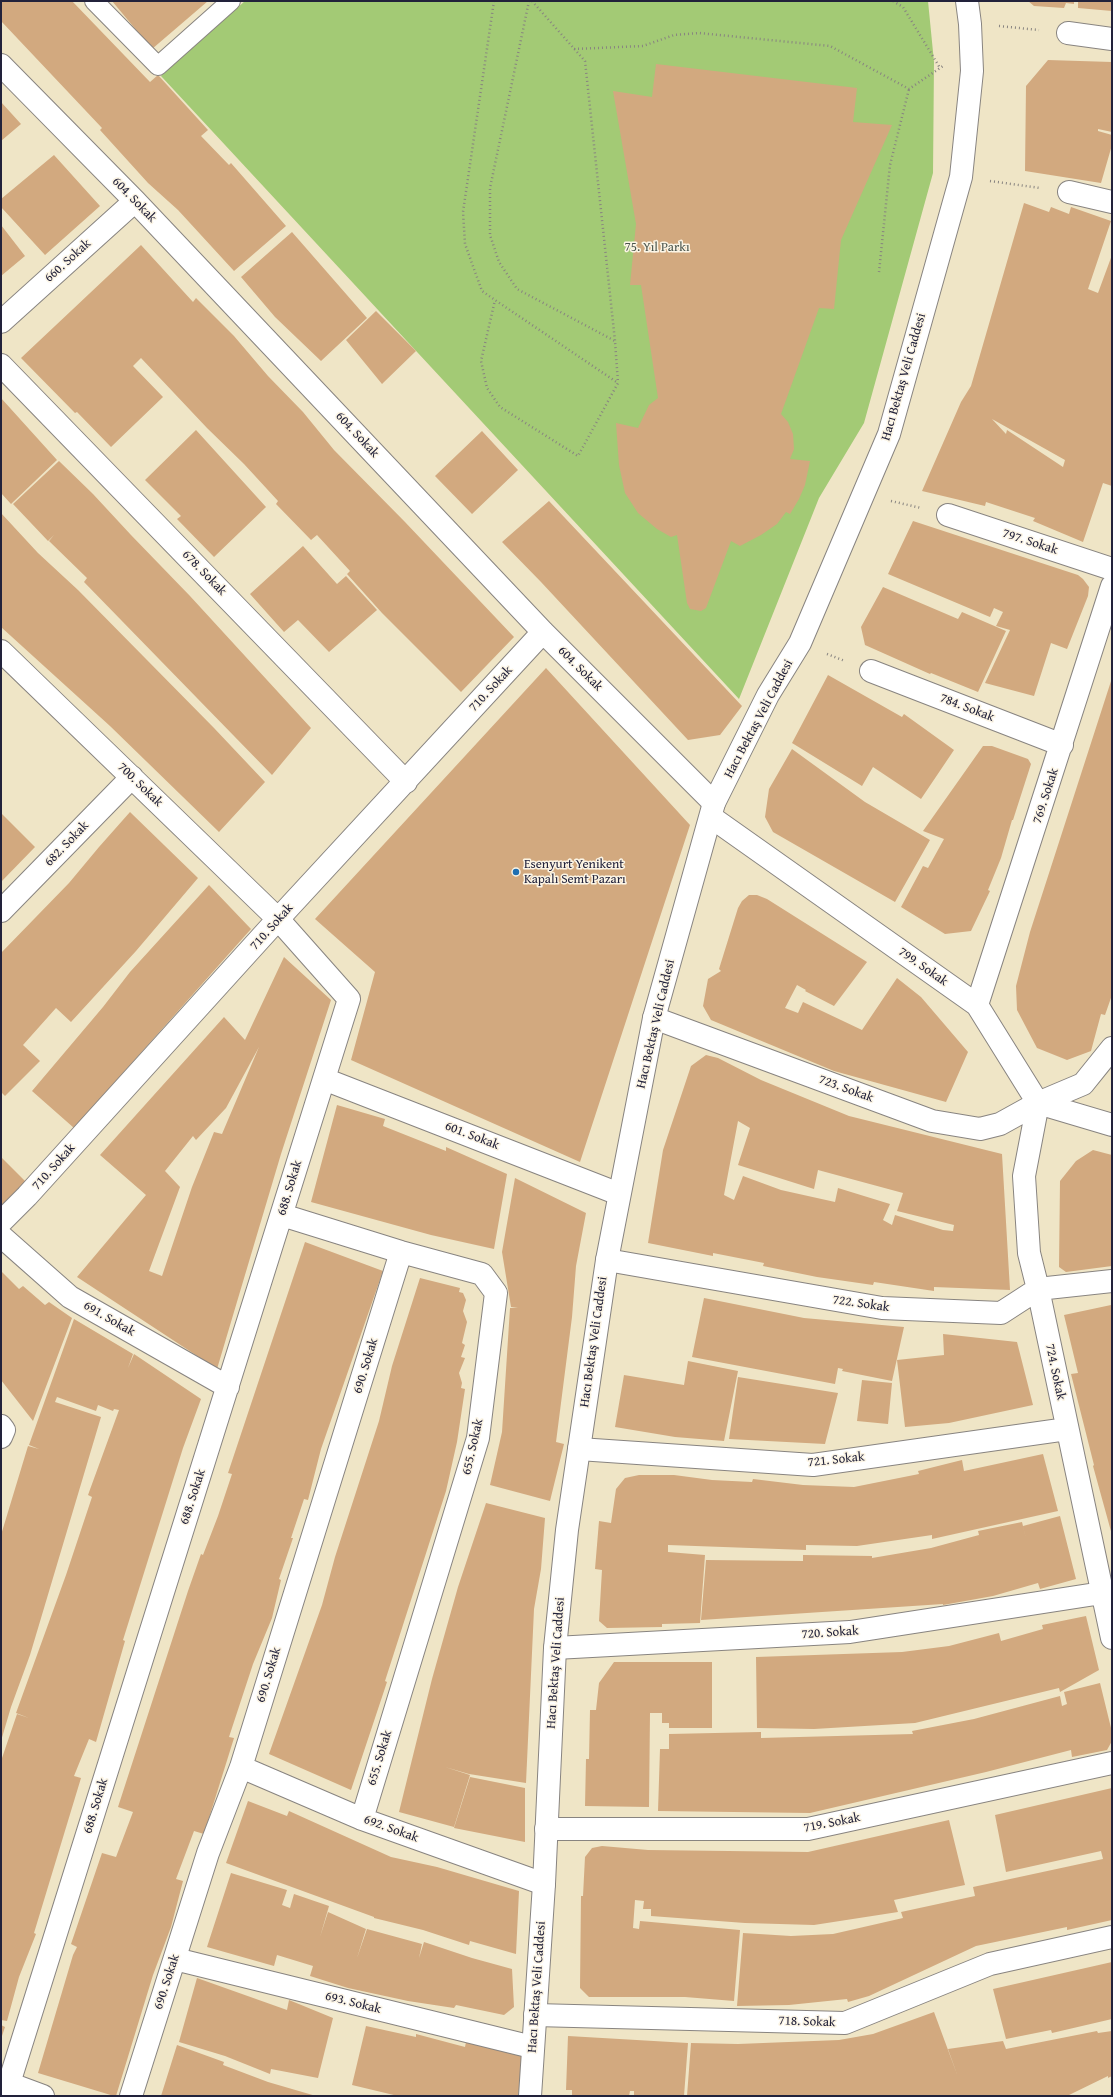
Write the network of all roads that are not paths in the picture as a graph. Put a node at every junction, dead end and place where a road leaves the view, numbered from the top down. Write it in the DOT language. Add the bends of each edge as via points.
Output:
graph roads {
  1 [pos="94,1"];
  2 [pos="231,1"];
  3 [pos="967,1"];
  4 [pos="1068,33"];
  5 [pos="1112,38"];
  6 [pos="1,65"];
  7 [pos="1069,192"];
  8 [pos="135,201"];
  9 [pos="1112,202"];
  10 [pos="1,322"];
  11 [pos="1,366"];
  12 [pos="948,515"];
  13 [pos="1112,568"];
  14 [pos="1112,586"];
  15 [pos="543,632"];
  16 [pos="1,651"];
  17 [pos="872,671"];
  18 [pos="1062,745"];
  19 [pos="132,777"];
  20 [pos="406,782"];
  21 [pos="712,810"];
  22 [pos="1,912"];
  23 [pos="278,919"];
  24 [pos="977,1005"];
  25 [pos="654,1018"];
  26 [pos="1112,1048"];
  27 [pos="324,1079"];
  28 [pos="1038,1103"];
  29 [pos="1112,1125"];
  30 [pos="620,1194"];
  31 [pos="282,1215"];
  32 [pos="1,1222"];
  33 [pos="1,1236"];
  34 [pos="401,1252"];
  35 [pos="607,1260"];
  36 [pos="1112,1281"];
  37 [pos="1038,1289"];
  38 [pos="228,1387"];
  39 [pos="1068,1429"];
  40 [pos="579,1448"];
  41 [pos="1102,1593"];
  42 [pos="1112,1638"];
  43 [pos="555,1648"];
  44 [pos="1112,1762"];
  45 [pos="241,1767"];
  46 [pos="362,1819"];
  47 [pos="546,1830"];
  48 [pos="544,1884"];
  49 [pos="1112,1937"];
  50 [pos="175,1959"];
  51 [pos="535,2015"];
  52 [pos="532,2047"];
  53 [pos="6,2090"];
  54 [pos="43,2096"];
  55 [pos="130,2096"];
  56 [pos="530,2096"];
  1 -- 2 [label="lane" via="158,66"];
  3 -- 21 [label="street, Hacı Bektaş Veli Caddesi" via="972,71 962,177 889,434 800,643 768,695"];
  4 -- 5 [label="street"];
  6 -- 8 [label="street, 604. Sokak"];
  7 -- 9 [label="street"];
  8 -- 10 [label="street, 660. Sokak"];
  8 -- 15 [label="street, 604. Sokak"];
  11 -- 20 [label="street, 678. Sokak"];
  12 -- 13 [label="street, 797. Sokak"];
  14 -- 18 [label="street, 769. Sokak"];
  15 -- 20 [label="street, 710. Sokak"];
  15 -- 21 [label="street, 604. Sokak"];
  16 -- 19 [label="street, 700. Sokak"];
  17 -- 18 [label="street, 784. Sokak"];
  18 -- 24 [label="street, 769. Sokak"];
  19 -- 22 [label="street, 682. Sokak"];
  19 -- 23 [label="street, 700. Sokak"];
  20 -- 23 [label="street, 710. Sokak"];
  21 -- 24 [label="street, 799. Sokak"];
  21 -- 25 [label="street, Hacı Bektaş Veli Caddesi"];
  23 -- 27 [label="street, 688. Sokak" via="349,999"];
  23 -- 32 [label="street, 710. Sokak"];
  24 -- 28 [label="street, 799. Sokak"];
  25 -- 28 [label="street, 723. Sokak" via="932,1121 980,1129 1000,1124"];
  25 -- 30 [label="street, Hacı Bektaş Veli Caddesi"];
  26 -- 28 [label="street, 723. Sokak" via="1083,1084"];
  27 -- 30 [label="street, 601. Sokak"];
  27 -- 31 [label="street, 688. Sokak"];
  28 -- 29 [label="street"];
  28 -- 37 [label="street, 724. Sokak" via="1024,1176 1029,1254"];
  30 -- 35 [label="street, Hacı Bektaş Veli Caddesi"];
  31 -- 34 [label="street, 655. Sokak"];
  31 -- 38 [label="street, 688. Sokak"];
  33 -- 38 [label="street, 691. Sokak" via="70,1297"];
  34 -- 45 [label="street, 690. Sokak"];
  34 -- 46 [label="street, 655. Sokak" via="482,1274 496,1293 478,1438"];
  35 -- 37 [label="street, 722. Sokak" via="882,1308 1001,1313"];
  35 -- 40 [label="street, Hacı Bektaş Veli Caddesi"];
  36 -- 37 [label="street, 722. Sokak"];
  37 -- 39 [label="street, 724. Sokak"];
  38 -- 53 [label="street, 688. Sokak"];
  39 -- 40 [label="street, 721. Sokak" via="813,1465"];
  39 -- 41 [label="street, 724. Sokak"];
  40 -- 43 [label="street, Hacı Bektaş Veli Caddesi" via="567,1530"];
  41 -- 42 [label="street, 724. Sokak"];
  41 -- 43 [label="street, 720. Sokak" via="850,1632"];
  43 -- 47 [label="street, Hacı Bektaş Veli Caddesi"];
  44 -- 47 [label="street, 719. Sokak" via="808,1829"];
  45 -- 46 [label="street, 692. Sokak"];
  45 -- 50 [label="street, 690. Sokak" via="208,1853"];
  46 -- 48 [label="street, 692. Sokak"];
  47 -- 48 [label="street, Hacı Bektaş Veli Caddesi"];
  48 -- 51 [label="street, Hacı Bektaş Veli Caddesi"];
  49 -- 51 [label="street, 718. Sokak" via="990,1964 845,2023"];
  50 -- 52 [label="street, 693. Sokak"];
  50 -- 55 [label="street, 690. Sokak"];
  51 -- 52 [label="street, Hacı Bektaş Veli Caddesi"];
  52 -- 56 [label="street, Hacı Bektaş Veli Caddesi"];
  53 -- 54 [label="street"];
}
